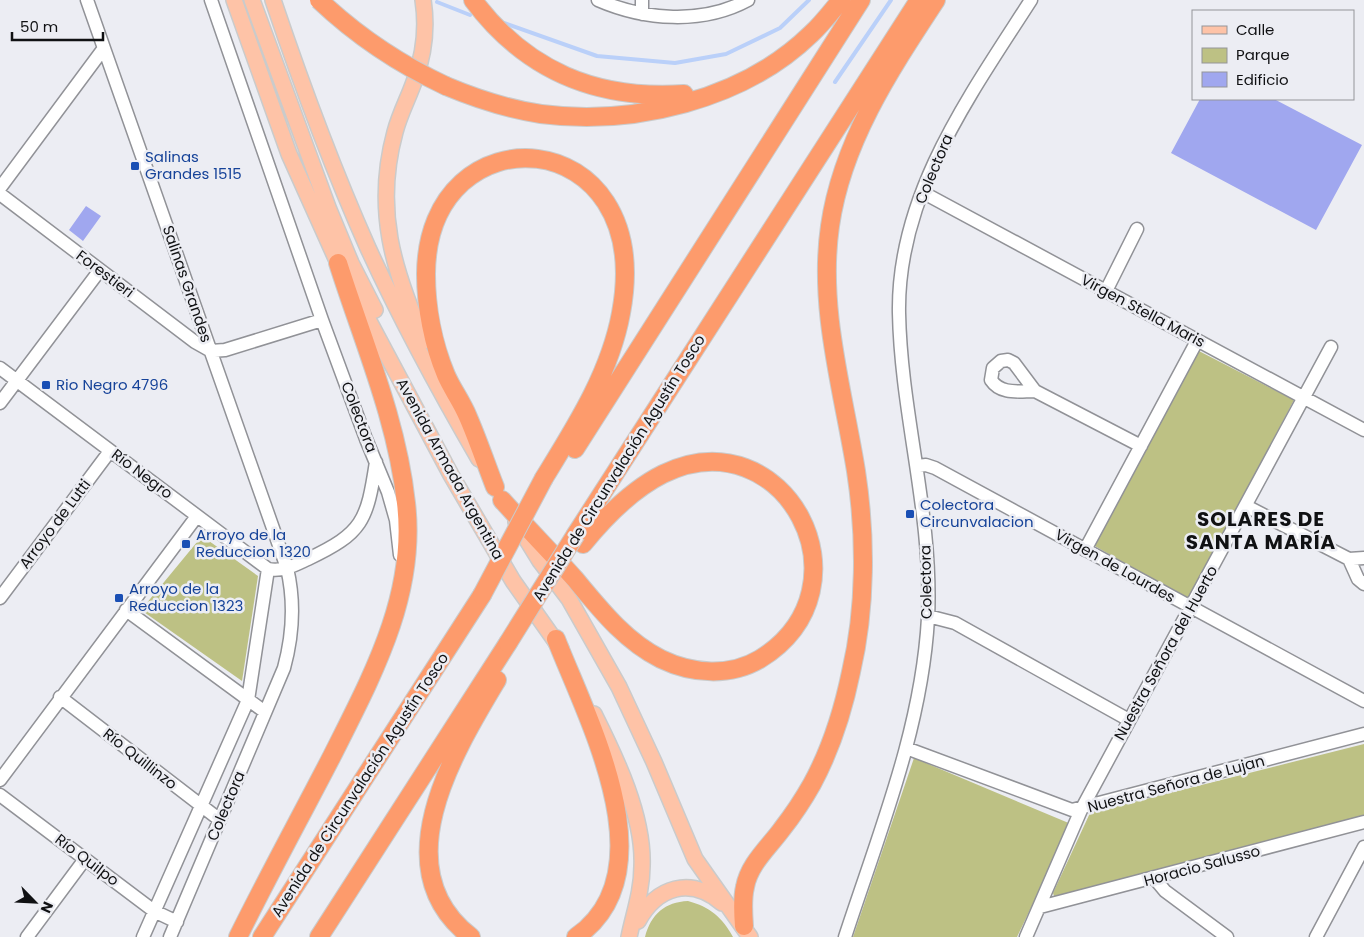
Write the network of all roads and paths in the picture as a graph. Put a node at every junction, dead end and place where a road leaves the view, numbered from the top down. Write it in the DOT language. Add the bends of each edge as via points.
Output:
graph roads {
  1 [pos="87,0"];
  2 [pos="211,0"];
  3 [pos="234,0"];
  4 [pos="252,0"];
  5 [pos="273,0"];
  6 [pos="320,0"];
  7 [pos="423,0"];
  8 [pos="473,0"];
  9 [pos="598,0"];
  10 [pos="642,0"];
  11 [pos="748,0"];
  12 [pos="841,0"];
  13 [pos="861,0"];
  14 [pos="919,0"];
  15 [pos="936,0"];
  16 [pos="1031,0"];
  17 [pos="642,14"];
  18 [pos="104,48"];
  19 [pos="736,84"];
  20 [pos="0,188"];
  21 [pos="922,192"];
  22 [pos="0,194"];
  23 [pos="1137,229"];
  24 [pos="338,263"];
  25 [pos="100,270"];
  26 [pos="1106,291"];
  27 [pos="322,320"];
  28 [pos="1197,341"];
  29 [pos="1331,347"];
  30 [pos="211,351"];
  31 [pos="0,368"];
  32 [pos="16,381"];
  33 [pos="1034,391"];
  34 [pos="1304,398"];
  35 [pos="445,399"];
  36 [pos="0,403"];
  37 [pos="1364,430"];
  38 [pos="1141,446"];
  39 [pos="110,451"];
  40 [pos="376,461"];
  41 [pos="916,466"];
  42 [pos="548,482"];
  43 [pos="499,494"];
  44 [pos="1246,506"];
  45 [pos="197,516"];
  46 [pos="580,539"];
  47 [pos="1085,550"];
  48 [pos="1364,558"];
  49 [pos="1349,559"];
  50 [pos="287,568"];
  51 [pos="268,569"];
  52 [pos="514,581"];
  53 [pos="1364,584"];
  54 [pos="401,593"];
  55 [pos="0,598"];
  56 [pos="1191,608"];
  57 [pos="126,610"];
  58 [pos="928,616"];
  59 [pos="556,639"];
  60 [pos="511,647"];
  61 [pos="60,697"];
  62 [pos="248,700"];
  63 [pos="1364,701"];
  64 [pos="265,712"];
  65 [pos="1130,720"];
  66 [pos="1364,734"];
  67 [pos="906,748"];
  68 [pos="0,780"];
  69 [pos="0,795"];
  70 [pos="201,806"];
  71 [pos="1082,810"];
  72 [pos="220,820"];
  73 [pos="1364,822"];
  74 [pos="1364,847"];
  75 [pos="85,859"];
  76 [pos="1155,879"];
  77 [pos="1040,907"];
  78 [pos="154,910"];
  79 [pos="176,922"];
  80 [pos="747,931"];
  81 [pos="27,937"];
  82 [pos="143,937"];
  83 [pos="170,937"];
  84 [pos="238,937"];
  85 [pos="262,937"];
  86 [pos="319,937"];
  87 [pos="470,937"];
  88 [pos="576,937"];
  89 [pos="631,937"];
  90 [pos="845,937"];
  91 [pos="1026,937"];
  92 [pos="1227,937"];
  93 [pos="1316,937"];
  1 -- 18 [label="street, Salinas Grandes"];
  2 -- 27 [label="street, Colectora"];
  3 -- 24 [label="main road, Avenida Armada Argentina" via="289,154"];
  4 -- 52 [label="main road" via="351,263 488,521"];
  5 -- 35 [label="main road, Avenida Armada Argentina" via="356,220"];
  6 -- 19 [label="highway, bridge" via="386,53 446,86 541,114 590,117 643,112 701,98"];
  7 -- 35 [label="main road" via="424,44 389,157 386,218 398,276"];
  8 -- 19 [label="highway" via="495,27 521,50 580,83 648,96 685,94"];
  9 -- 17 [label="street"];
  10 -- 17 [label="street"];
  11 -- 17 [label="street" via="717,13 676,17"];
  12 -- 19 [label="highway" via="793,50"];
  13 -- 42 [label="highway, Avenida de Circunvalación Agustín Tosco"];
  14 -- 46 [label="highway, Avenida de Circunvalación Agustín Tosco"];
  15 -- 80 [label="highway" via="866,116 834,200 826,261 833,347 860,508 862,589 858,630 845,700 832,738 800,805 748,875 743,903"];
  16 -- 21 [label="street, Colectora" via="942,144"];
  18 -- 20 [label="street"];
  18 -- 30 [label="street, Salinas Grandes"];
  21 -- 26 [label="street, Virgen Stella Maris"];
  21 -- 41 [label="street, Colectora" via="904,254 899,313"];
  22 -- 25 [label="street, Forestieri"];
  23 -- 26 [label="street"];
  24 -- 52 [label="main road, Avenida Armada Argentina" via="451,475"];
  24 -- 54 [label="highway" via="375,368 399,456 408,532"];
  25 -- 30 [label="street, Forestieri"];
  25 -- 32 [label="street"];
  26 -- 28 [label="street, Virgen Stella Maris"];
  27 -- 30 [label="street" via="225,350"];
  27 -- 40 [label="street, Colectora"];
  28 -- 34 [label="street, Virgen Stella Maris"];
  28 -- 38 [label="street"];
  29 -- 34 [label="street, Nuestra Señora del Huerto"];
  30 -- 50 [label="street, Salinas Grandes"];
  31 -- 32 [label="street, Río Negro"];
  32 -- 36 [label="street"];
  32 -- 39 [label="street, Río Negro"];
  33 -- 38 [label="street"];
  34 -- 37 [label="street, Virgen Stella Maris"];
  34 -- 44 [label="street, Nuestra Señora del Huerto"];
  35 -- 43 [label="main road, Avenida Armada Argentina"];
  38 -- 47 [label="street"];
  39 -- 45 [label="street, Río Negro"];
  39 -- 55 [label="street, Arroyo de Lutti"];
  40 -- 50 [label="street, Colectora" via="366,512 350,535 338,545"];
  40 -- 54 [label="street" via="396,520"];
  41 -- 47 [label="street, Virgen de Lourdes" via="935,468"];
  41 -- 58 [label="street, Colectora" via="927,557"];
  42 -- 43 [label="highway" via="609,355 621,314 625,259 614,216 585,177 543,159 514,158 494,163 475,173 452,194 436,222 426,272 429,310 438,351"];
  42 -- 85 [label="highway, Avenida de Circunvalación Agustín Tosco, bridge" via="482,595"];
  43 -- 46 [label="highway" via="620,630 662,659 692,670 739,668 769,653 792,632 802,617 814,578 811,540 799,512 766,479 723,463 682,467 663,474 640,488"];
  43 -- 80 [label="main road, Avenida Armada Argentina" via="589,634 639,728 696,859"];
  44 -- 49 [label="street"];
  44 -- 56 [label="street, Nuestra Señora del Huerto"];
  45 -- 51 [label="street, Río Negro"];
  45 -- 57 [label="street"];
  46 -- 60 [label="highway, Avenida de Circunvalación Agustín Tosco, bridge" via="543,587"];
  47 -- 56 [label="street, Virgen de Lourdes"];
  48 -- 49 [label="street"];
  49 -- 53 [label="street" via="1358,579"];
  50 -- 51 [label="street"];
  50 -- 64 [label="street, Colectora" via="292,598 292,635 284,668"];
  51 -- 62 [label="street"];
  52 -- 59 [label="main road, Avenida Armada Argentina"];
  54 -- 84 [label="highway" via="389,633 364,691"];
  56 -- 63 [label="street, Virgen de Lourdes"];
  56 -- 65 [label="street, Nuestra Señora del Huerto"];
  57 -- 61 [label="street"];
  57 -- 62 [label="street"];
  58 -- 65 [label="street" via="955,623"];
  58 -- 67 [label="street, Colectora" via="921,679"];
  59 -- 88 [label="highway" via="602,755 620,834 613,890 595,920"];
  59 -- 89 [label="main road, Avenida Armada Argentina" via="598,722 636,816 642,867"];
  60 -- 86 [label="highway, Avenida de Circunvalación Agustín Tosco"];
  60 -- 87 [label="highway" via="461,743 432,817 429,872 435,892 446,912"];
  61 -- 68 [label="street"];
  61 -- 70 [label="street, Río Quillinzo"];
  62 -- 64 [label="street"];
  62 -- 70 [label="street"];
  64 -- 72 [label="street, Colectora"];
  65 -- 71 [label="street, Nuestra Señora del Huerto"];
  66 -- 71 [label="street, Nuestra Señora de Lujan"];
  67 -- 71 [label="street, Nuestra Señora de Lujan" via="1066,809"];
  67 -- 90 [label="street, Colectora"];
  69 -- 75 [label="street, Río Quilpo"];
  70 -- 72 [label="street, Río Quillinzo"];
  70 -- 78 [label="street"];
  71 -- 77 [label="street, Nuestra Señora del Huerto"];
  72 -- 79 [label="street, Colectora"];
  73 -- 76 [label="street, Horacio Salusso"];
  74 -- 93 [label="street"];
  75 -- 78 [label="street, Río Quilpo"];
  75 -- 81 [label="street"];
  76 -- 77 [label="street, Horacio Salusso"];
  76 -- 92 [label="street" via="1165,891"];
  77 -- 91 [label="street, Nuestra Señora del Huerto"];
  78 -- 79 [label="street, Río Quilpo"];
  78 -- 82 [label="street"];
  79 -- 83 [label="street, Colectora"];
  80 -- 89 [label="main road, Avenida Armada Argentina" via="714,897 703,891 678,888 668,890 651,902"];
}
